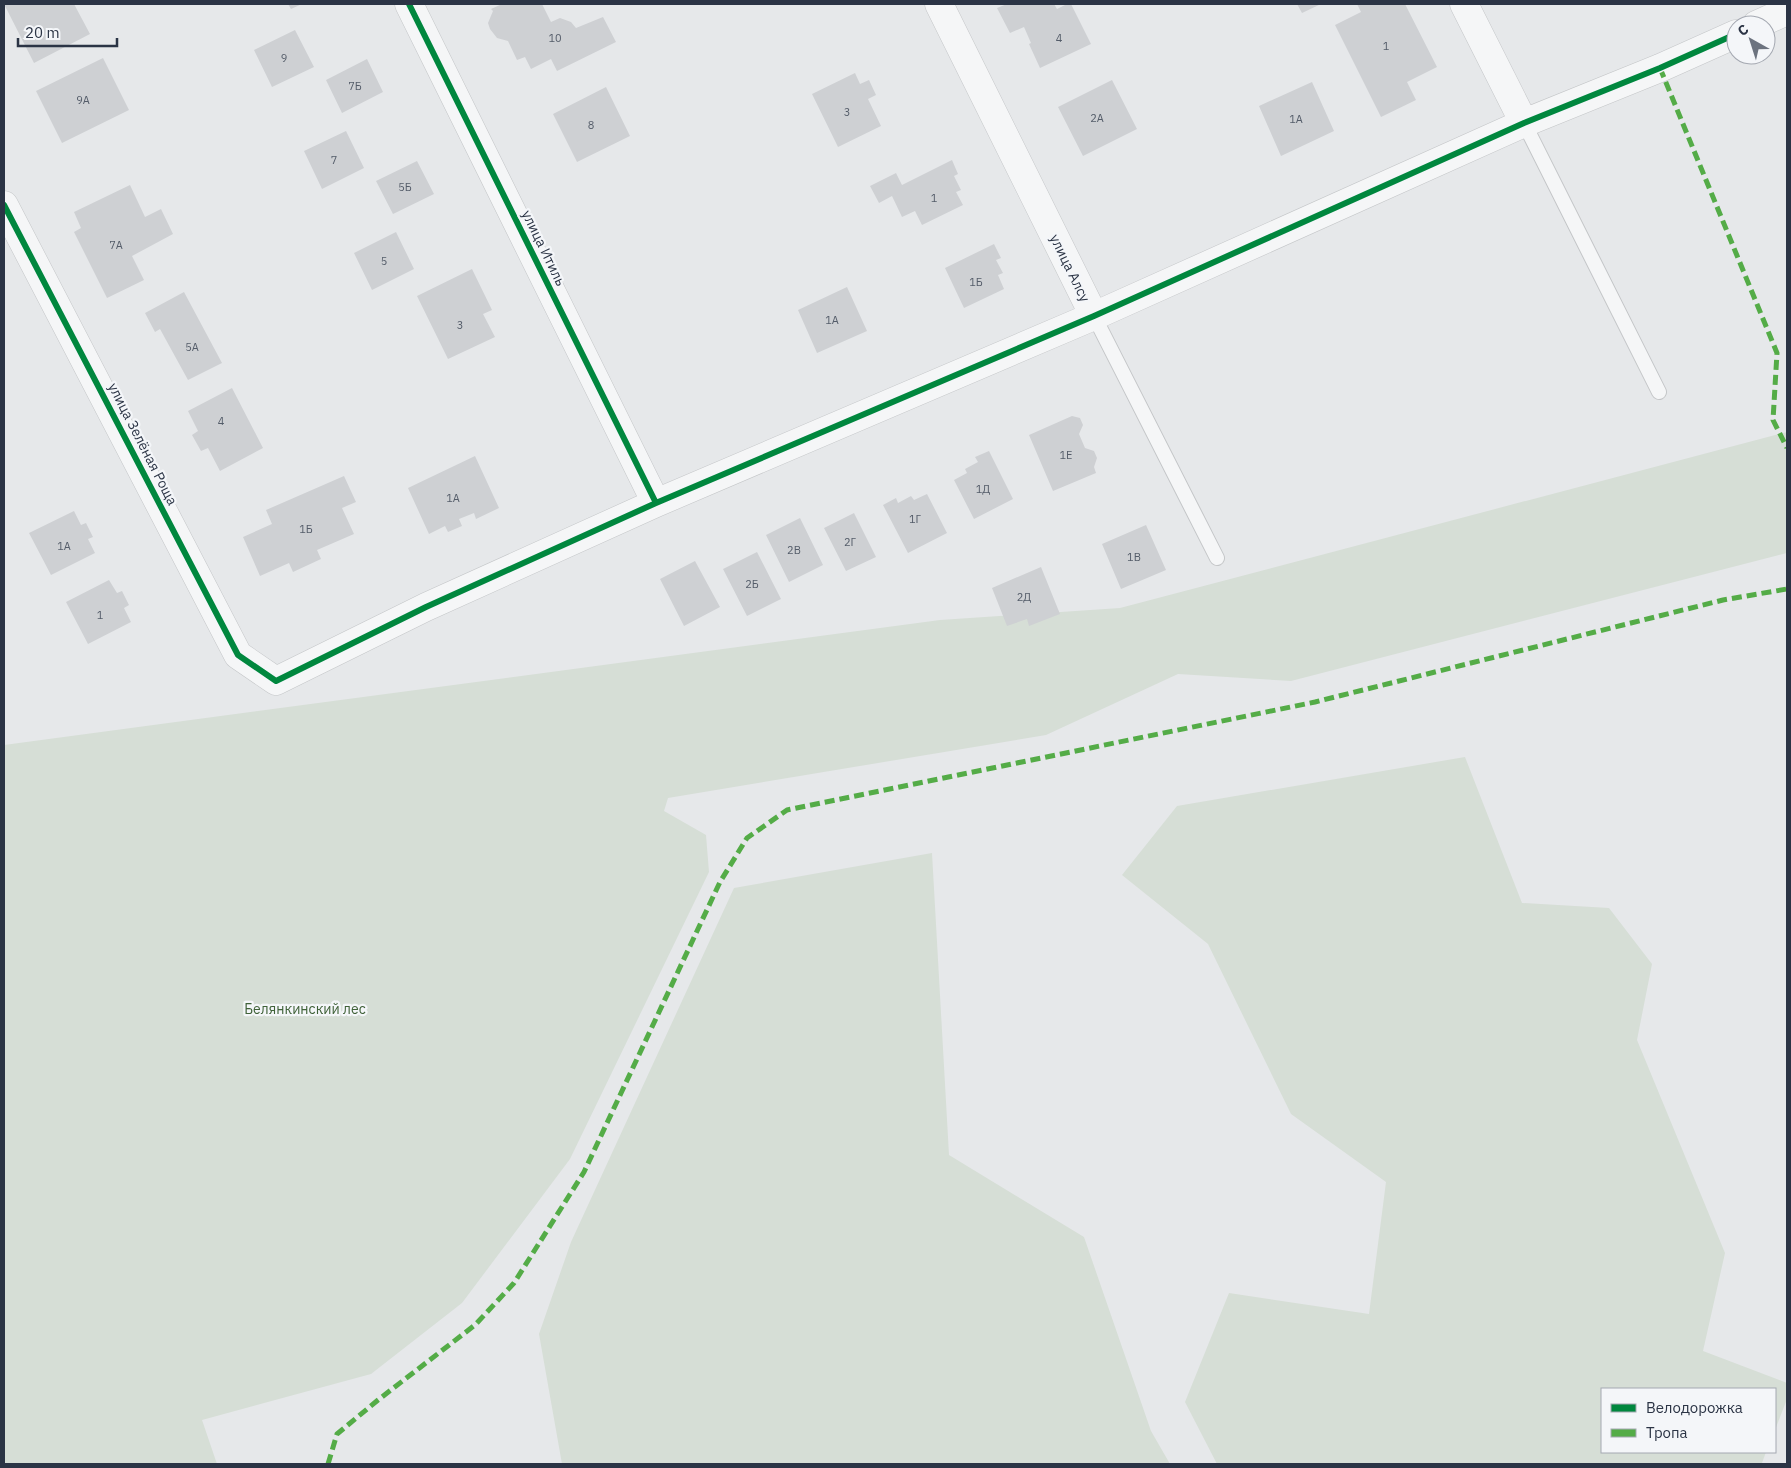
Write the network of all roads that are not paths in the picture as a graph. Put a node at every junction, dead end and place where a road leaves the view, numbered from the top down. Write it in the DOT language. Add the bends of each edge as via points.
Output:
graph roads {
  1 [pos="409,4"];
  2 [pos="939,4"];
  3 [pos="1464,4"];
  4 [pos="1726,38"];
  5 [pos="1524,123"];
  6 [pos="4,205"];
  7 [pos="1094,316"];
  8 [pos="1660,392"];
  9 [pos="656,504"];
  10 [pos="1218,558"];
  1 -- 9 [label="street, улица Итиль"];
  2 -- 7 [label="street, улица Алсу"];
  3 -- 5 [label="street"];
  4 -- 5 [label="street"];
  5 -- 7 [label="street"];
  5 -- 8 [label="lane"];
  6 -- 9 [label="street, улица Зелёная Роща" via="238,655 276,680 426,607"];
  7 -- 9 [label="street"];
  7 -- 10 [label="lane, улица Алсу"];
}
